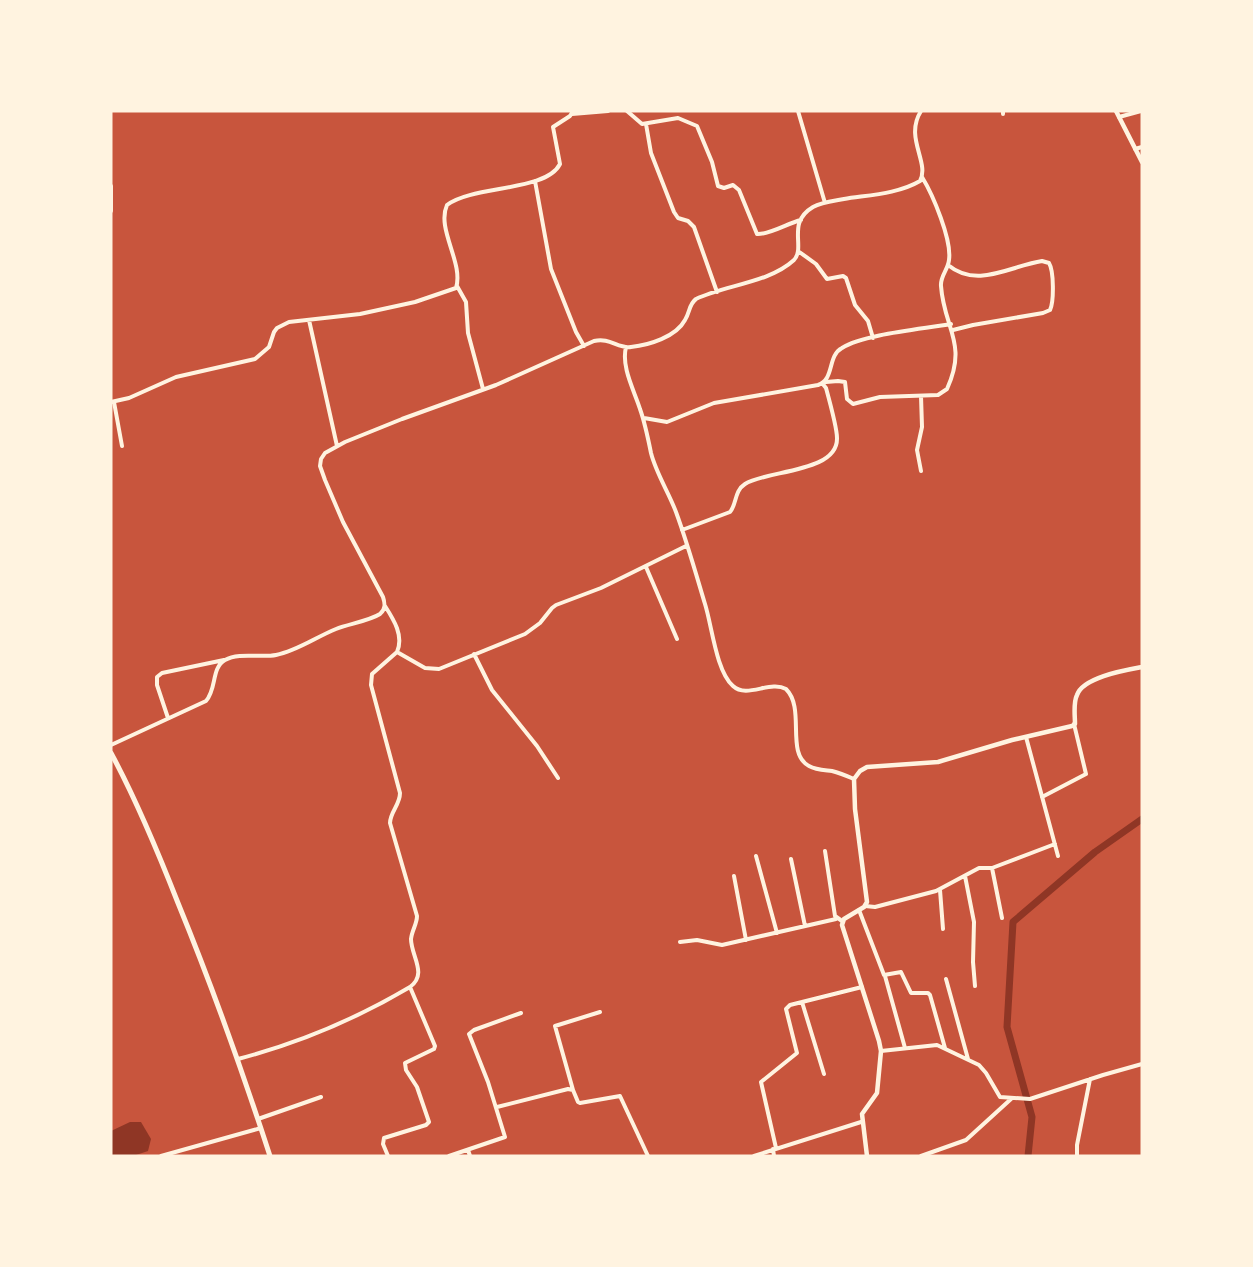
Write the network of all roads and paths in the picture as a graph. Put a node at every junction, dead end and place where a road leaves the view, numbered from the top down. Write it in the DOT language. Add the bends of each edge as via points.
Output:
graph roads {
  1 [pos="608,111"];
  2 [pos="627,111"];
  3 [pos="798,111"];
  4 [pos="921,111"];
  5 [pos="1116,111"];
  6 [pos="1141,111"];
  7 [pos="572,112"];
  8 [pos="1119,117"];
  9 [pos="646,124"];
  10 [pos="1142,147"];
  11 [pos="1135,150"];
  12 [pos="1142,162"];
  13 [pos="922,177"];
  14 [pos="535,181"];
  15 [pos="111,186"];
  16 [pos="825,203"];
  17 [pos="111,211"];
  18 [pos="801,220"];
  19 [pos="798,251"];
  20 [pos="948,266"];
  21 [pos="457,285"];
  22 [pos="717,292"];
  23 [pos="309,320"];
  24 [pos="951,324"];
  25 [pos="953,330"];
  26 [pos="873,338"];
  27 [pos="584,346"];
  28 [pos="626,347"];
  29 [pos="824,382"];
  30 [pos="483,389"];
  31 [pos="921,396"];
  32 [pos="113,402"];
  33 [pos="644,418"];
  34 [pos="122,446"];
  35 [pos="337,446"];
  36 [pos="921,471"];
  37 [pos="682,530"];
  38 [pos="686,546"];
  39 [pos="646,567"];
  40 [pos="385,605"];
  41 [pos="677,639"];
  42 [pos="397,652"];
  43 [pos="474,654"];
  44 [pos="226,659"];
  45 [pos="1142,667"];
  46 [pos="168,718"];
  47 [pos="1074,724"];
  48 [pos="1026,737"];
  49 [pos="111,745"];
  50 [pos="111,753"];
  51 [pos="558,778"];
  52 [pos="854,779"];
  53 [pos="1042,797"];
  54 [pos="1055,844"];
  55 [pos="825,851"];
  56 [pos="756,856"];
  57 [pos="1058,856"];
  58 [pos="791,859"];
  59 [pos="992,868"];
  60 [pos="734,876"];
  61 [pos="964,876"];
  62 [pos="940,890"];
  63 [pos="865,906"];
  64 [pos="859,910"];
  65 [pos="1002,918"];
  66 [pos="837,919"];
  67 [pos="842,921"];
  68 [pos="805,926"];
  69 [pos="943,929"];
  70 [pos="777,933"];
  71 [pos="746,940"];
  72 [pos="680,942"];
  73 [pos="885,976"];
  74 [pos="946,980"];
  75 [pos="975,986"];
  76 [pos="411,987"];
  77 [pos="862,987"];
  78 [pos="802,1002"];
  79 [pos="600,1012"];
  80 [pos="521,1013"];
  81 [pos="905,1048"];
  82 [pos="945,1049"];
  83 [pos="880,1051"];
  84 [pos="238,1059"];
  85 [pos="968,1060"];
  86 [pos="1142,1064"];
  87 [pos="824,1074"];
  88 [pos="1090,1078"];
  89 [pos="573,1090"];
  90 [pos="321,1097"];
  91 [pos="1011,1099"];
  92 [pos="497,1107"];
  93 [pos="258,1119"];
  94 [pos="861,1122"];
  95 [pos="261,1128"];
  96 [pos="775,1149"];
  97 [pos="468,1150"];
  98 [pos="161,1156"];
  99 [pos="270,1156"];
  100 [pos="388,1156"];
  101 [pos="448,1156"];
  102 [pos="470,1156"];
  103 [pos="648,1156"];
  104 [pos="754,1156"];
  105 [pos="774,1156"];
  106 [pos="867,1156"];
  107 [pos="921,1156"];
  108 [pos="1077,1156"];
  1 -- 7 [label="street"];
  2 -- 9 [label="street"];
  3 -- 16 [label="street"];
  4 -- 13 [label="street" via="914,132"];
  5 -- 8 [label="street"];
  6 -- 8 [label="street"];
  7 -- 14 [label="street" via="553,127 560,159 558,168"];
  8 -- 11 [label="street"];
  9 -- 18 [label="street" via="678,118 697,126 718,186 733,185 739,190 757,234"];
  9 -- 22 [label="street" via="651,153 674,212 693,227"];
  10 -- 11 [label="street"];
  11 -- 12 [label="street"];
  13 -- 16 [label="street" via="915,184 897,189"];
  13 -- 20 [label="street" via="943,226"];
  14 -- 21 [label="street" via="467,194 447,205 444,218"];
  14 -- 27 [label="street" via="552,269"];
  15 -- 17 [label="street"];
  16 -- 18 [label="street" via="810,208"];
  18 -- 19 [label="street" via="796,235"];
  19 -- 22 [label="street" via="795,258 776,271"];
  19 -- 26 [label="street" via="816,264 827,279 846,278"];
  20 -- 24 [label="street" via="941,286"];
  20 -- 25 [label="street" via="975,278 1042,261 1052,268 1052,300 1050,310 1044,314"];
  21 -- 23 [label="street" via="453,290 414,302"];
  21 -- 30 [label="street" via="466,302 468,333"];
  22 -- 28 [label="street" via="692,302 683,323 668,336"];
  23 -- 32 [label="street" via="277,328 269,347 255,359 176,377"];
  23 -- 35 [label="street"];
  24 -- 25 [label="street"];
  24 -- 26 [label="street"];
  25 -- 31 [label="street" via="957,358 947,389 938,395"];
  26 -- 29 [label="street" via="838,350"];
  27 -- 28 [label="street" via="606,340"];
  27 -- 30 [label="street"];
  28 -- 33 [label="street" via="626,366"];
  29 -- 31 [label="street" via="845,382 847,399 853,404 880,397"];
  29 -- 33 [label="street" via="714,402 666,422"];
  29 -- 37 [label="street" via="837,438 831,454 814,464 746,483 730,512"];
  30 -- 35 [label="street"];
  31 -- 36 [label="street"];
  32 -- 34 [label="street"];
  33 -- 37 [label="street" via="652,453"];
  35 -- 40 [label="street" via="325,453 320,466"];
  37 -- 38 [label="street"];
  38 -- 39 [label="street"];
  38 -- 52 [label="street" via="719,657 732,686 745,691 786,688 794,704 797,748 804,762"];
  39 -- 41 [label="street"];
  39 -- 43 [label="street" via="556,605 534,629"];
  40 -- 42 [label="street" via="399,633"];
  40 -- 44 [label="street" via="377,615 289,652"];
  42 -- 43 [label="street" via="432,670"];
  42 -- 76 [label="street" via="372,674 371,685 400,794 390,817 391,831 417,916 411,936 419,976"];
  43 -- 51 [label="street" via="492,690"];
  44 -- 46 [label="street" via="219,666 206,701"];
  44 -- 46 [label="street" via="157,676"];
  45 -- 47 [label="street" via="1110,673 1081,689 1076,695"];
  46 -- 49 [label="street"];
  47 -- 48 [label="street"];
  47 -- 53 [label="street" via="1086,774"];
  48 -- 52 [label="street" via="938,762 867,767"];
  48 -- 53 [label="street"];
  50 -- 84 [label="main road" via="156,848"];
  52 -- 63 [label="street"];
  53 -- 54 [label="street"];
  54 -- 57 [label="street"];
  54 -- 59 [label="street"];
  55 -- 66 [label="street"];
  56 -- 70 [label="street"];
  58 -- 68 [label="street"];
  59 -- 61 [label="street" via="980,868"];
  59 -- 65 [label="street"];
  60 -- 71 [label="street"];
  61 -- 62 [label="street"];
  61 -- 75 [label="street" via="974,922"];
  62 -- 63 [label="street" via="875,907"];
  62 -- 69 [label="street"];
  63 -- 64 [label="street"];
  64 -- 67 [label="street"];
  64 -- 73 [label="street"];
  66 -- 67 [label="street"];
  66 -- 68 [label="street"];
  67 -- 77 [label="street"];
  68 -- 70 [label="street"];
  70 -- 71 [label="street"];
  71 -- 72 [label="street" via="722,945 697,940"];
  73 -- 81 [label="street"];
  73 -- 82 [label="street" via="901,972 911,993 930,995"];
  74 -- 85 [label="street"];
  76 -- 84 [label="street" via="317,1034"];
  76 -- 100 [label="street" via="435,1046 405,1065 429,1122 384,1138 382,1144"];
  77 -- 78 [label="street"];
  77 -- 83 [label="street"];
  78 -- 87 [label="street"];
  78 -- 96 [label="street" via="786,1009 797,1053 761,1082"];
  79 -- 89 [label="street" via="555,1026"];
  80 -- 92 [label="street" via="470,1033"];
  81 -- 82 [label="street" via="933,1045"];
  81 -- 83 [label="street"];
  82 -- 85 [label="street"];
  83 -- 94 [label="street" via="877,1093 863,1112"];
  84 -- 93 [label="main road"];
  85 -- 91 [label="street" via="984,1070 1000,1097"];
  86 -- 88 [label="street"];
  88 -- 91 [label="street" via="1030,1099"];
  88 -- 108 [label="street"];
  89 -- 92 [label="street"];
  89 -- 103 [label="street" via="580,1103 622,1097"];
  90 -- 93 [label="street"];
  91 -- 107 [label="street" via="966,1140"];
  92 -- 97 [label="street" via="505,1139"];
  93 -- 95 [label="main road"];
  94 -- 96 [label="street"];
  94 -- 106 [label="street"];
  95 -- 98 [label="street"];
  95 -- 99 [label="main road"];
  96 -- 104 [label="street"];
  96 -- 105 [label="street"];
  97 -- 101 [label="street"];
  97 -- 102 [label="street"];
}
